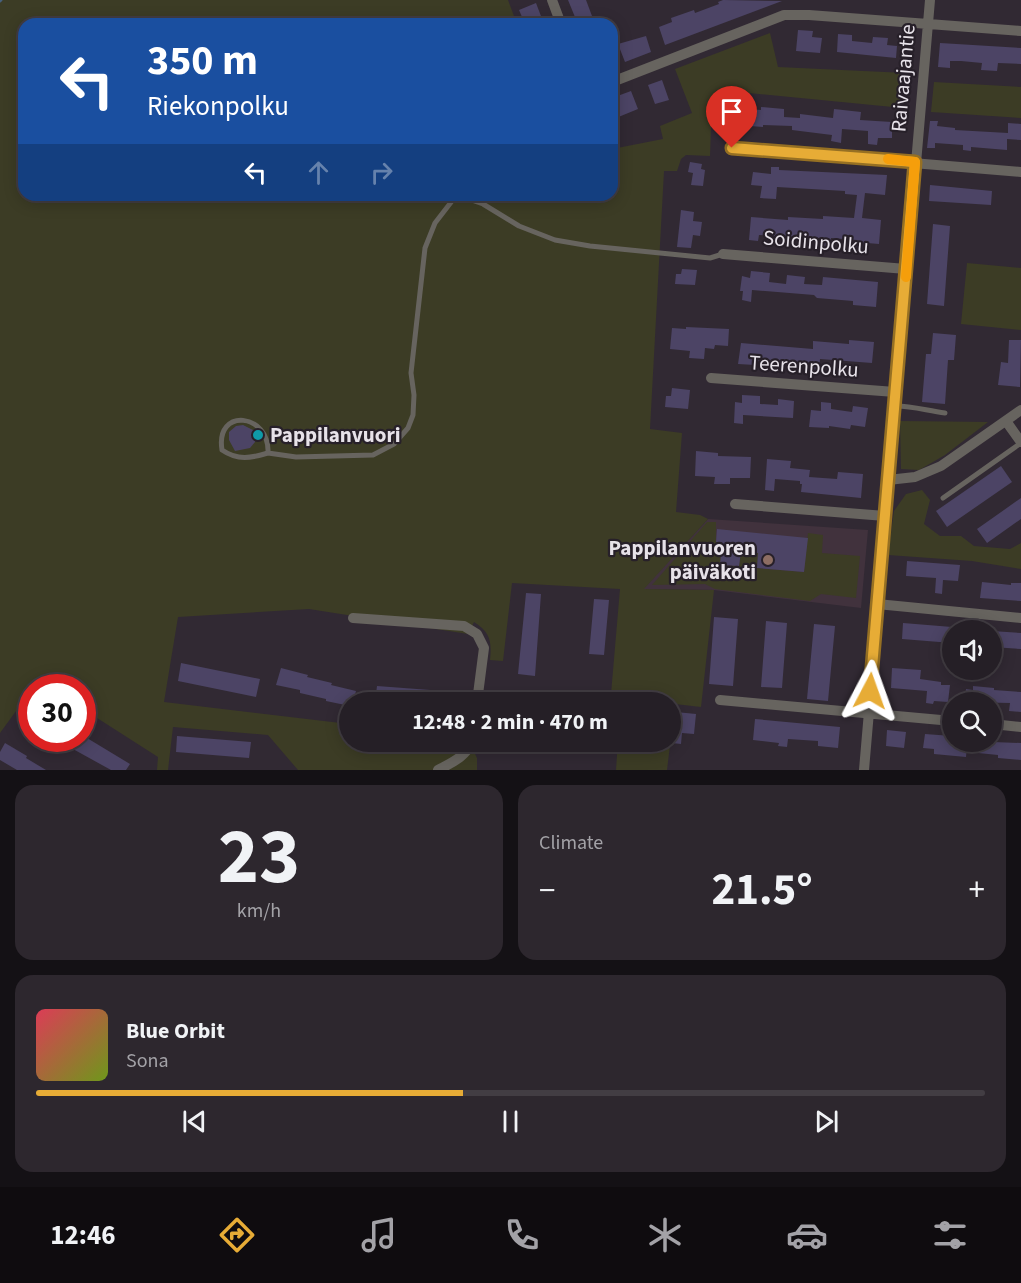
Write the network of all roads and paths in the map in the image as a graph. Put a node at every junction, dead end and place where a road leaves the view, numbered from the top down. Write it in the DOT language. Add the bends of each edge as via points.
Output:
graph roads {
  1 [pos="552,0"];
  2 [pos="930,0"];
  3 [pos="559,18"];
  4 [pos="928,24"];
  5 [pos="1021,31"];
  6 [pos="618,80"];
  7 [pos="732,148"];
  8 [pos="915,162"];
  9 [pos="1021,172"];
  10 [pos="452,201"];
  11 [pos="474,201"];
  12 [pos="723,254"];
  13 [pos="906,269"];
  14 [pos="711,378"];
  15 [pos="895,392"];
  16 [pos="894,406"];
  17 [pos="1021,410"];
  18 [pos="945,413"];
  19 [pos="1006,421"];
  20 [pos="1021,442"];
  21 [pos="268,453"];
  22 [pos="888,480"];
  23 [pos="943,498"];
  24 [pos="735,504"];
  25 [pos="885,516"];
  26 [pos="877,604"];
  27 [pos="353,618"];
  28 [pos="1021,618"];
  29 [pos="478,692"];
  30 [pos="720,700"];
  31 [pos="869,713"];
  32 [pos="942,720"];
  33 [pos="1002,725"];
  34 [pos="1021,727"];
  35 [pos="467,752"];
  36 [pos="438,770"];
  37 [pos="864,770"];
  1 -- 3 [label="street"];
  2 -- 4 [label="street, Raivaajantie"];
  4 -- 5 [label="street"];
  4 -- 6 [label="street" via="784,15"];
  4 -- 8 [label="street, Raivaajantie"];
  7 -- 8 [label="street"];
  8 -- 9 [label="street"];
  8 -- 13 [label="street, Raivaajantie"];
  10 -- 21 [label="lane" via="435,223 425,248 411,373 413,415 408,429 394,444 373,455 296,457"];
  11 -- 12 [label="lane" via="519,226 555,240 710,258"];
  12 -- 13 [label="street, Soidinpolku"];
  13 -- 15 [label="street, Raivaajantie"];
  14 -- 15 [label="street, Teerenpolku"];
  15 -- 16 [label="street, Raivaajantie"];
  16 -- 18 [label="lane"];
  16 -- 22 [label="street, Raivaajantie"];
  17 -- 19 [label="street"];
  19 -- 20 [label="street"];
  19 -- 22 [label="street" via="940,466 915,477"];
  20 -- 23 [label="lane"];
  21 -- 21 [label="lane" via="263,432 246,420 235,421 220,438 222,450 232,457 245,459"];
  22 -- 25 [label="street, Raivaajantie"];
  24 -- 25 [label="street"];
  25 -- 26 [label="street, Raivaajantie"];
  26 -- 28 [label="street"];
  26 -- 31 [label="street, Raivaajantie"];
  27 -- 29 [label="street" via="464,626 477,634 483,648"];
  30 -- 31 [label="street"];
  31 -- 32 [label="street"];
  31 -- 37 [label="street, Raivaajantie"];
  33 -- 34 [label="street"];
  35 -- 36 [label="street"];
}
